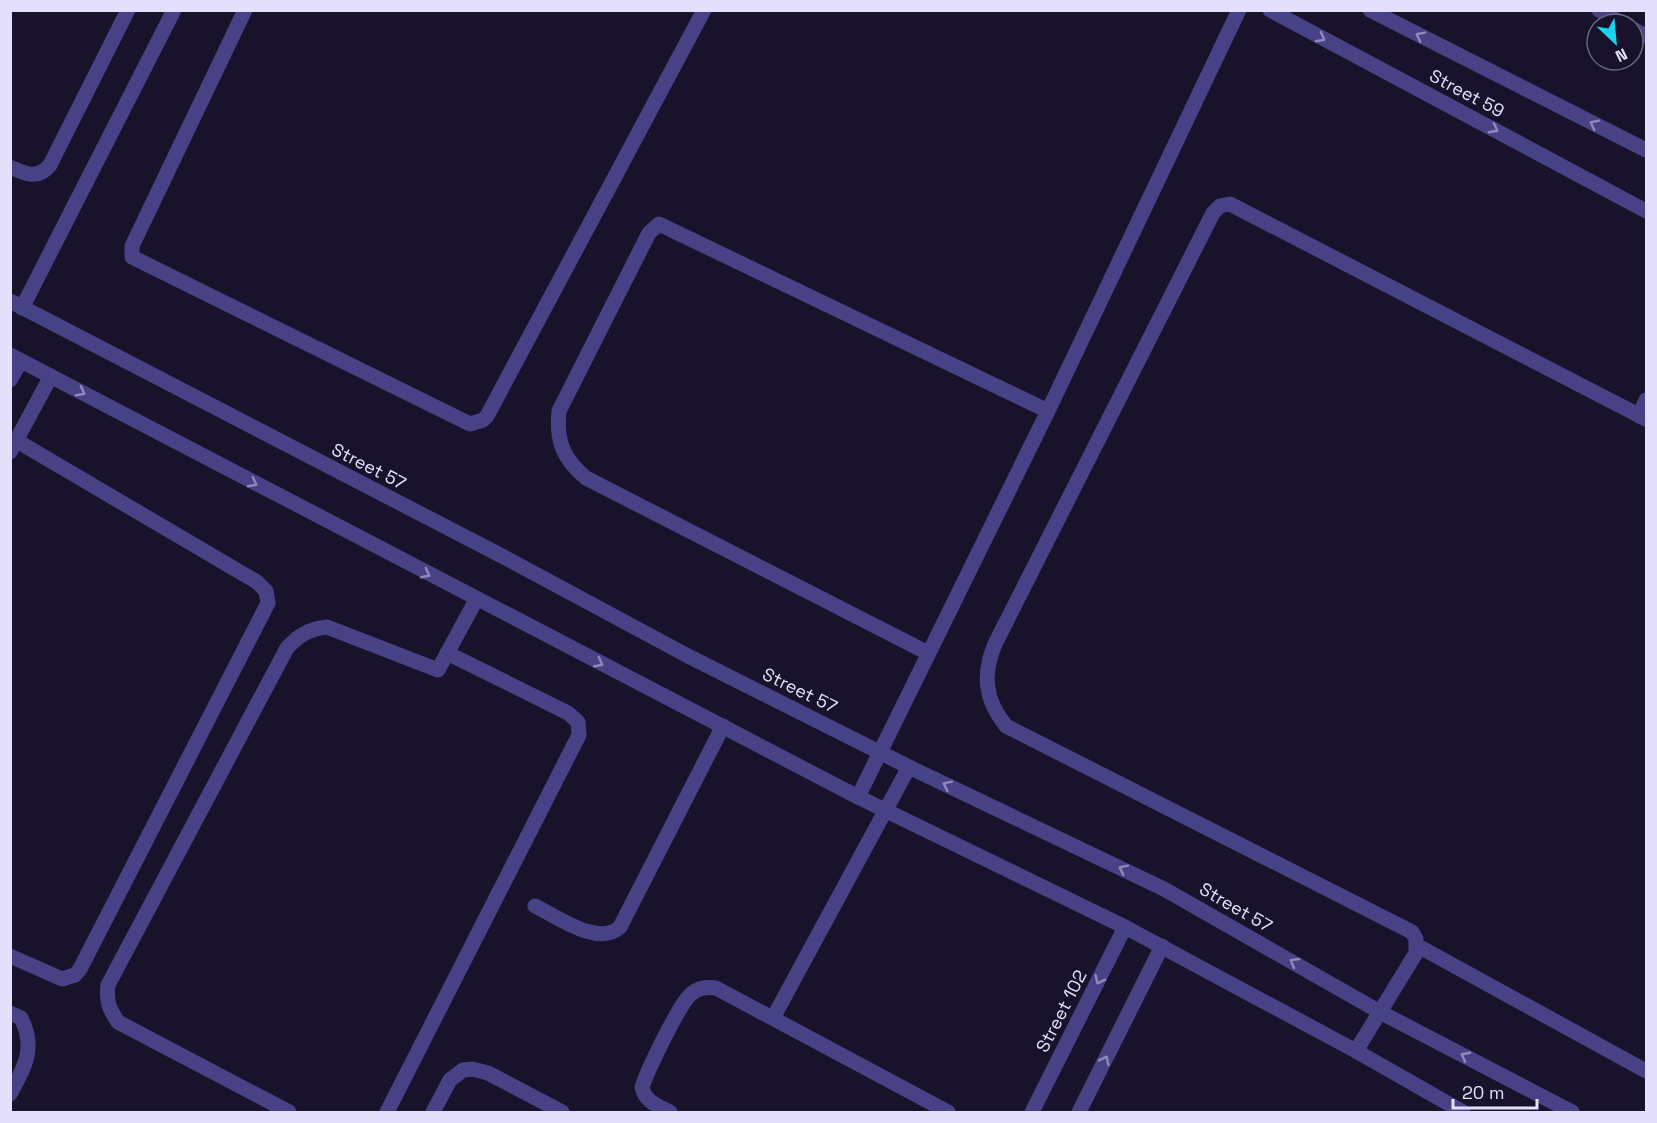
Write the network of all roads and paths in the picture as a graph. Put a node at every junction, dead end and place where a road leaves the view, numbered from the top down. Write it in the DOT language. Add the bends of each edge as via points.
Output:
graph roads {
  1 [pos="128,10"];
  2 [pos="174,10"];
  3 [pos="245,10"];
  4 [pos="704,10"];
  5 [pos="1239,10"];
  6 [pos="1270,10"];
  7 [pos="1370,10"];
  8 [pos="1647,150"];
  9 [pos="10,167"];
  10 [pos="1647,211"];
  11 [pos="16,304"];
  12 [pos="16,358"];
  13 [pos="51,376"];
  14 [pos="10,380"];
  15 [pos="1647,400"];
  16 [pos="1048,411"];
  17 [pos="1643,418"];
  18 [pos="14,447"];
  19 [pos="476,600"];
  20 [pos="447,653"];
  21 [pos="928,653"];
  22 [pos="723,726"];
  23 [pos="880,751"];
  24 [pos="909,767"];
  25 [pos="858,797"];
  26 [pos="887,812"];
  27 [pos="535,906"];
  28 [pos="1125,927"];
  29 [pos="1162,946"];
  30 [pos="1418,946"];
  31 [pos="10,956"];
  32 [pos="1380,1012"];
  33 [pos="10,1013"];
  34 [pos="773,1018"];
  35 [pos="1356,1051"];
  36 [pos="1647,1071"];
  37 [pos="10,1094"];
  38 [pos="289,1113"];
  39 [pos="387,1113"];
  40 [pos="433,1113"];
  41 [pos="562,1113"];
  42 [pos="670,1113"];
  43 [pos="948,1113"];
  44 [pos="1032,1113"];
  45 [pos="1079,1113"];
  46 [pos="1463,1113"];
  47 [pos="1572,1113"];
  1 -- 9 [label="lane" via="50,165 33,176"];
  2 -- 11 [label="lane"];
  3 -- 4 [label="lane" via="132,246 132,257 470,424 483,420 490,410"];
  5 -- 16 [label="lane"];
  6 -- 10 [label="lane, Street 59, one-way"];
  8 -- 7 [label="lane, Street 59, one-way"];
  11 -- 23 [label="lane, Street 57" via="688,656"];
  12 -- 13 [label="lane"];
  12 -- 14 [label="lane"];
  13 -- 18 [label="lane"];
  13 -- 19 [label="lane, one-way"];
  15 -- 17 [label="lane"];
  16 -- 21 [label="lane"];
  16 -- 21 [label="lane" via="659,224 650,233 559,411 561,449 586,478"];
  17 -- 30 [label="lane" via="1225,204 1213,213 988,661 988,696 1006,726 1405,928 1412,932"];
  18 -- 31 [label="lane" via="257,582 266,591 268,603 80,969 62,979"];
  19 -- 20 [label="lane"];
  19 -- 22 [label="lane, one-way"];
  20 -- 38 [label="lane" via="438,670 327,627 298,636 281,659 108,985 108,1005 118,1022"];
  20 -- 39 [label="lane" via="568,713 578,722 579,735"];
  21 -- 23 [label="lane"];
  22 -- 25 [label="lane"];
  22 -- 27 [label="lane" via="620,927 609,934 596,934"];
  23 -- 24 [label="lane, Street 57"];
  23 -- 25 [label="lane"];
  24 -- 26 [label="lane"];
  32 -- 24 [label="lane, Street 57, one-way" via="1164,889"];
  25 -- 26 [label="lane"];
  26 -- 28 [label="lane"];
  26 -- 34 [label="lane"];
  28 -- 29 [label="lane"];
  28 -- 44 [label="lane, Street 102, one-way"];
  29 -- 35 [label="lane"];
  45 -- 29 [label="lane, one-way"];
  30 -- 32 [label="lane"];
  30 -- 36 [label="lane"];
  32 -- 35 [label="lane"];
  47 -- 32 [label="lane, Street 57, one-way"];
  33 -- 37 [label="lane" via="21,1018 30,1042 29,1056"];
  34 -- 42 [label="lane" via="717,988 706,987 689,996 642,1087 650,1102"];
  34 -- 43 [label="lane"];
  35 -- 46 [label="lane"];
  40 -- 41 [label="lane" via="450,1080 463,1070 472,1069 488,1073"];
}
